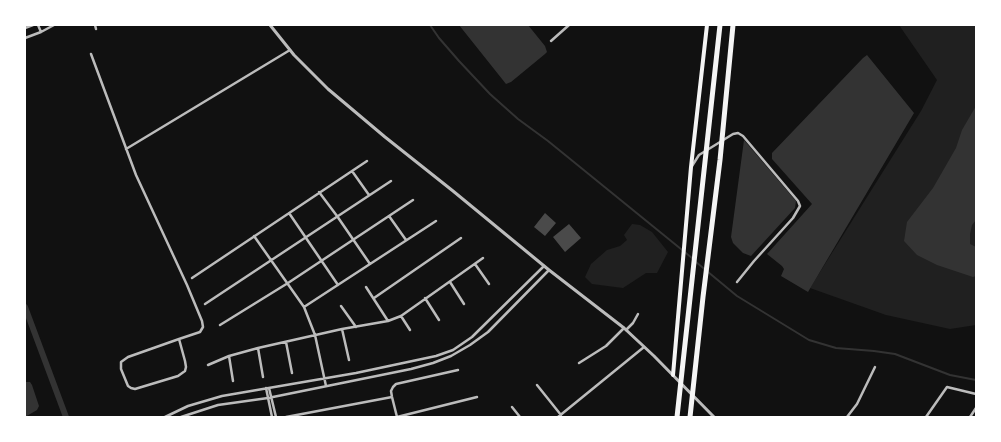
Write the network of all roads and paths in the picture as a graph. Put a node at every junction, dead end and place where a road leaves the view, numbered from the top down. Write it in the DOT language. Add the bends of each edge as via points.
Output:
graph roads {
  1 [pos="33,25"];
  2 [pos="38,25"];
  3 [pos="54,25"];
  4 [pos="95,25"];
  5 [pos="270,25"];
  6 [pos="569,25"];
  7 [pos="707,25"];
  8 [pos="720,25"];
  9 [pos="733,25"];
  10 [pos="25,28"];
  11 [pos="96,29"];
  12 [pos="41,32"];
  13 [pos="25,38"];
  14 [pos="551,41"];
  15 [pos="290,50"];
  16 [pos="91,54"];
  17 [pos="126,149"];
  18 [pos="367,161"];
  19 [pos="691,167"];
  20 [pos="352,170"];
  21 [pos="390,181"];
  22 [pos="319,192"];
  23 [pos="370,195"];
  24 [pos="413,200"];
  25 [pos="289,212"];
  26 [pos="338,216"];
  27 [pos="389,216"];
  28 [pos="436,221"];
  29 [pos="254,236"];
  30 [pos="306,237"];
  31 [pos="462,238"];
  32 [pos="354,240"];
  33 [pos="406,240"];
  34 [pos="484,258"];
  35 [pos="271,260"];
  36 [pos="322,260"];
  37 [pos="370,264"];
  38 [pos="475,264"];
  39 [pos="544,266"];
  40 [pos="549,270"];
  41 [pos="192,278"];
  42 [pos="450,282"];
  43 [pos="737,282"];
  44 [pos="288,283"];
  45 [pos="488,284"];
  46 [pos="338,285"];
  47 [pos="366,287"];
  48 [pos="374,298"];
  49 [pos="426,298"];
  50 [pos="205,304"];
  51 [pos="464,304"];
  52 [pos="341,306"];
  53 [pos="304,307"];
  54 [pos="638,314"];
  55 [pos="401,316"];
  56 [pos="388,320"];
  57 [pos="439,320"];
  58 [pos="220,326"];
  59 [pos="356,326"];
  60 [pos="342,329"];
  61 [pos="625,329"];
  62 [pos="410,330"];
  63 [pos="314,335"];
  64 [pos="178,339"];
  65 [pos="286,342"];
  66 [pos="644,347"];
  67 [pos="258,348"];
  68 [pos="229,356"];
  69 [pos="349,360"];
  70 [pos="580,363"];
  71 [pos="208,365"];
  72 [pos="875,367"];
  73 [pos="458,370"];
  74 [pos="292,373"];
  75 [pos="673,375"];
  76 [pos="263,377"];
  77 [pos="324,379"];
  78 [pos="233,381"];
  79 [pos="537,385"];
  80 [pos="326,386"];
  81 [pos="268,388"];
  82 [pos="976,394"];
  83 [pos="270,397"];
  84 [pos="392,397"];
  85 [pos="477,397"];
  86 [pos="188,406"];
  87 [pos="512,407"];
  88 [pos="976,408"];
  89 [pos="191,413"];
  90 [pos="560,416"];
  91 [pos="165,417"];
  92 [pos="181,417"];
  93 [pos="272,417"];
  94 [pos="276,417"];
  95 [pos="286,417"];
  96 [pos="397,417"];
  97 [pos="520,417"];
  98 [pos="678,417"];
  99 [pos="690,417"];
  100 [pos="714,417"];
  101 [pos="847,417"];
  102 [pos="926,417"];
  103 [pos="970,417"];
  1 -- 10 [label="street"];
  2 -- 12 [label="street"];
  3 -- 12 [label="street"];
  4 -- 11 [label="street"];
  5 -- 15 [label="street"];
  6 -- 14 [label="street"];
  7 -- 19 [label="main road"];
  8 -- 98 [label="highway"];
  9 -- 99 [label="highway"];
  12 -- 13 [label="street"];
  15 -- 17 [label="street"];
  15 -- 39 [label="street" via="358,115"];
  16 -- 17 [label="street"];
  17 -- 64 [label="street" via="202,321 200,332"];
  18 -- 20 [label="street"];
  19 -- 43 [label="street" via="699,155 738,133 798,201 800,206 793,218"];
  19 -- 75 [label="main road"];
  20 -- 22 [label="street"];
  20 -- 23 [label="street"];
  21 -- 23 [label="street"];
  22 -- 25 [label="street"];
  22 -- 26 [label="street"];
  23 -- 26 [label="street"];
  24 -- 27 [label="street"];
  25 -- 29 [label="street"];
  25 -- 30 [label="street"];
  26 -- 30 [label="street"];
  26 -- 32 [label="street"];
  27 -- 32 [label="street"];
  27 -- 33 [label="street"];
  28 -- 33 [label="street"];
  29 -- 35 [label="street"];
  29 -- 41 [label="street"];
  30 -- 35 [label="street"];
  30 -- 36 [label="street"];
  31 -- 48 [label="street"];
  32 -- 36 [label="street"];
  32 -- 37 [label="street"];
  33 -- 37 [label="street"];
  34 -- 38 [label="street"];
  35 -- 44 [label="street"];
  35 -- 50 [label="street"];
  36 -- 44 [label="street"];
  36 -- 46 [label="street"];
  37 -- 46 [label="street"];
  38 -- 42 [label="street"];
  38 -- 45 [label="street"];
  39 -- 40 [label="street"];
  39 -- 77 [label="street" via="472,337 453,350"];
  40 -- 61 [label="street"];
  40 -- 80 [label="street" via="488,332 452,356 411,369"];
  42 -- 49 [label="street"];
  42 -- 51 [label="street"];
  44 -- 53 [label="street"];
  44 -- 58 [label="street"];
  46 -- 53 [label="street"];
  47 -- 48 [label="street"];
  48 -- 56 [label="street"];
  49 -- 55 [label="street"];
  49 -- 57 [label="street"];
  52 -- 59 [label="street"];
  53 -- 63 [label="street"];
  54 -- 61 [label="street" via="633,324"];
  55 -- 56 [label="street"];
  55 -- 62 [label="street"];
  56 -- 59 [label="street"];
  59 -- 60 [label="street"];
  60 -- 63 [label="street"];
  60 -- 69 [label="street"];
  61 -- 66 [label="street"];
  61 -- 70 [label="street"];
  63 -- 65 [label="street"];
  63 -- 77 [label="street"];
  64 -- 64 [label="street" via="121,362 128,386 134,388 178,376 185,371"];
  65 -- 67 [label="street"];
  65 -- 74 [label="street"];
  66 -- 75 [label="street"];
  66 -- 90 [label="street"];
  67 -- 68 [label="street"];
  67 -- 76 [label="street"];
  68 -- 71 [label="street"];
  68 -- 78 [label="street"];
  72 -- 101 [label="street"];
  73 -- 84 [label="street" via="396,384 392,387"];
  75 -- 100 [label="street"];
  77 -- 80 [label="street"];
  77 -- 81 [label="street"];
  79 -- 90 [label="street"];
  80 -- 83 [label="street"];
  81 -- 83 [label="street"];
  81 -- 86 [label="street"];
  82 -- 102 [label="street" via="947,387"];
  83 -- 89 [label="street"];
  83 -- 93 [label="street"];
  83 -- 94 [label="street"];
  84 -- 95 [label="street"];
  84 -- 96 [label="street"];
  85 -- 96 [label="street"];
  86 -- 89 [label="street"];
  86 -- 91 [label="street"];
  87 -- 97 [label="street"];
  88 -- 103 [label="street"];
  89 -- 92 [label="street"];
}
